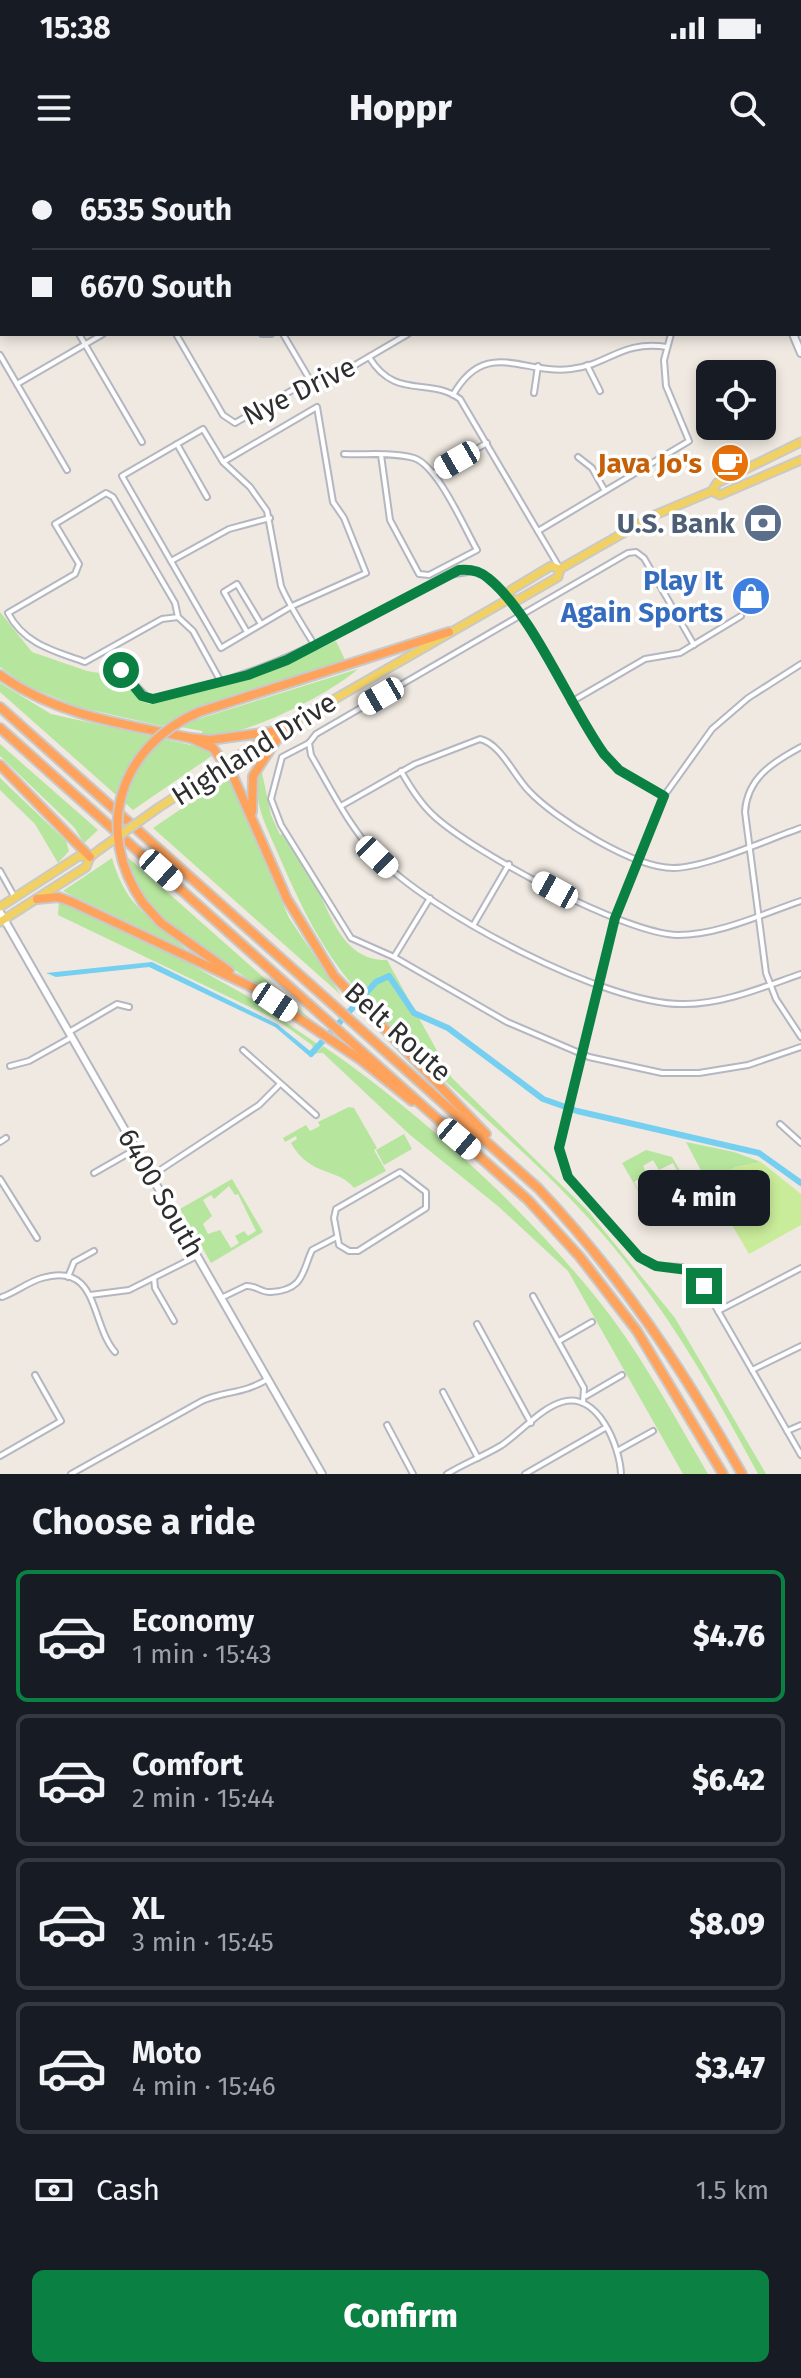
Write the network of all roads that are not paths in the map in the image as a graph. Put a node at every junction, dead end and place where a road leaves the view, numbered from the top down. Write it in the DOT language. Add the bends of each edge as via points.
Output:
graph roads {
  1 [pos="80,336"];
  2 [pos="99,336"];
  3 [pos="177,336"];
  4 [pos="284,336"];
  5 [pos="405,336"];
  6 [pos="670,336"];
  7 [pos="85,344"];
  8 [pos="667,347"];
  9 [pos="0,355"];
  10 [pos="369,357"];
  11 [pos="586,364"];
  12 [pos="538,366"];
  13 [pos="310,380"];
  14 [pos="17,384"];
  15 [pos="600,391"];
  16 [pos="534,393"];
  17 [pos="453,395"];
  18 [pos="142,442"];
  19 [pos="801,442"];
  20 [pos="487,443"];
  21 [pos="177,444"];
  22 [pos="344,454"];
  23 [pos="381,455"];
  24 [pos="578,457"];
  25 [pos="801,460"];
  26 [pos="223,462"];
  27 [pos="67,470"];
  28 [pos="434,473"];
  29 [pos="605,491"];
  30 [pos="712,491"];
  31 [pos="207,497"];
  32 [pos="270,518"];
  33 [pos="538,531"];
  34 [pos="171,561"];
  35 [pos="560,569"];
  36 [pos="507,600"];
  37 [pos="292,606"];
  38 [pos="519,616"];
  39 [pos="741,616"];
  40 [pos="178,617"];
  41 [pos="261,624"];
  42 [pos="247,632"];
  43 [pos="449,632"];
  44 [pos="694,645"];
  45 [pos="315,646"];
  46 [pos="801,664"];
  47 [pos="121,670"];
  48 [pos="0,675"];
  49 [pos="221,682"];
  50 [pos="571,702"];
  51 [pos="0,707"];
  52 [pos="0,728"];
  53 [pos="283,730"];
  54 [pos="191,738"];
  55 [pos="309,743"];
  56 [pos="801,747"];
  57 [pos="225,763"];
  58 [pos="0,765"];
  59 [pos="401,771"];
  60 [pos="664,796"];
  61 [pos="341,806"];
  62 [pos="253,821"];
  63 [pos="801,828"];
  64 [pos="749,846"];
  65 [pos="90,857"];
  66 [pos="638,858"];
  67 [pos="509,864"];
  68 [pos="0,871"];
  69 [pos="15,898"];
  70 [pos="430,898"];
  71 [pos="37,899"];
  72 [pos="801,901"];
  73 [pos="1,915"];
  74 [pos="757,915"];
  75 [pos="615,918"];
  76 [pos="474,924"];
  77 [pos="394,957"];
  78 [pos="801,974"];
  79 [pos="769,985"];
  80 [pos="598,986"];
  81 [pos="254,988"];
  82 [pos="129,1007"];
  83 [pos="70,1034"];
  84 [pos="801,1037"];
  85 [pos="801,1047"];
  86 [pos="243,1050"];
  87 [pos="581,1053"];
  88 [pos="10,1066"];
  89 [pos="280,1084"];
  90 [pos="316,1115"];
  91 [pos="780,1124"];
  92 [pos="6,1138"];
  93 [pos="0,1142"];
  94 [pos="801,1143"];
  95 [pos="136,1149"];
  96 [pos="483,1159"];
  97 [pos="94,1173"];
  98 [pos="151,1176"];
  99 [pos="1,1179"];
  100 [pos="538,1188"];
  101 [pos="337,1237"];
  102 [pos="37,1238"];
  103 [pos="94,1251"];
  104 [pos="197,1256"];
  105 [pos="801,1268"];
  106 [pos="68,1277"];
  107 [pos="154,1278"];
  108 [pos="90,1295"];
  109 [pos="533,1296"];
  110 [pos="2,1297"];
  111 [pos="221,1298"];
  112 [pos="718,1311"];
  113 [pos="174,1321"];
  114 [pos="592,1322"];
  115 [pos="477,1324"];
  116 [pos="559,1341"];
  117 [pos="801,1346"];
  118 [pos="115,1352"];
  119 [pos="752,1370"];
  120 [pos="35,1375"];
  121 [pos="622,1375"];
  122 [pos="268,1379"];
  123 [pos="443,1392"];
  124 [pos="586,1396"];
  125 [pos="583,1403"];
  126 [pos="531,1423"];
  127 [pos="387,1425"];
  128 [pos="801,1425"];
  129 [pos="605,1428"];
  130 [pos="653,1431"];
  131 [pos="787,1431"];
  132 [pos="617,1451"];
  133 [pos="801,1455"];
  134 [pos="0,1456"];
  135 [pos="478,1458"];
  136 [pos="526,1473"];
  137 [pos="71,1474"];
  138 [pos="322,1474"];
  139 [pos="413,1474"];
  140 [pos="447,1474"];
  141 [pos="621,1474"];
  142 [pos="723,1474"];
  143 [pos="742,1474"];
  1 -- 7 [label="street"];
  2 -- 7 [label="street"];
  3 -- 13 [label="street, Nye Drive" via="231,422"];
  4 -- 13 [label="street"];
  5 -- 10 [label="street, Nye Drive"];
  6 -- 8 [label="street"];
  7 -- 14 [label="street"];
  7 -- 18 [label="street"];
  8 -- 11 [label="street" via="630,346"];
  8 -- 29 [label="street" via="666,386 689,441"];
  9 -- 14 [label="street"];
  10 -- 13 [label="street, Nye Drive" via="330,379"];
  10 -- 17 [label="street" via="384,376 401,386"];
  11 -- 12 [label="street" via="570,369"];
  11 -- 15 [label="street"];
  12 -- 16 [label="street"];
  12 -- 17 [label="street" via="487,363 469,373"];
  14 -- 27 [label="street"];
  17 -- 20 [label="street" via="465,405"];
  19 -- 30 [label="main road, Highland Drive" via="717,483"];
  20 -- 28 [label="street"];
  20 -- 33 [label="street"];
  21 -- 26 [label="street" via="203,429"];
  21 -- 31 [label="street"];
  21 -- 34 [label="street" via="122,476"];
  22 -- 23 [label="street"];
  23 -- 28 [label="street" via="418,460"];
  23 -- 28 [label="street" via="390,520 422,576 477,550"];
  24 -- 29 [label="street" via="592,468"];
  25 -- 30 [label="main road, Highland Drive" via="720,495"];
  26 -- 32 [label="street" via="250,487"];
  26 -- 37 [label="street" via="317,407 333,502 366,573"];
  29 -- 33 [label="street"];
  30 -- 35 [label="main road, Highland Drive" via="655,515"];
  32 -- 34 [label="street" via="224,530"];
  32 -- 37 [label="street" via="278,577"];
  33 -- 35 [label="street"];
  34 -- 42 [label="street" via="221,648"];
  35 -- 36 [label="main road, Highland Drive" via="558,577 518,600"];
  35 -- 36 [label="main road, Highland Drive" via="551,566 511,590"];
  36 -- 38 [label="street"];
  36 -- 43 [label="main road, Highland Drive"];
  36 -- 45 [label="street" via="487,576 459,570"];
  37 -- 41 [label="street"];
  37 -- 45 [label="street"];
  38 -- 44 [label="street" via="636,552"];
  38 -- 50 [label="street"];
  38 -- 55 [label="street" via="316,734"];
  39 -- 44 [label="street"];
  40 -- 40 [label="street" via="162,619 85,662 37,645 17,629 8,613 75,574 79,564 55,524 106,493 175,603"];
  40 -- 49 [label="street" via="193,631"];
  41 -- 42 [label="street"];
  41 -- 42 [label="street" via="237,584 224,592"];
  43 -- 53 [label="main road, Highland Drive"];
  43 -- 81 [label="highway, bridge" via="199,712 160,733 144,749 122,796 118,844 130,884 161,923"];
  44 -- 50 [label="street" via="645,659"];
  45 -- 49 [label="street"];
  46 -- 60 [label="street" via="712,729"];
  47 -- 49 [label="street" via="145,698"];
  48 -- 54 [label="highway" via="28,695 73,715"];
  50 -- 60 [label="street" via="619,770"];
  51 -- 100 [label="highway, Belt Route"];
  52 -- 96 [label="highway, Belt Route"];
  53 -- 54 [label="highway"];
  53 -- 57 [label="main road, Highland Drive"];
  53 -- 62 [label="highway" via="253,776"];
  54 -- 57 [label="highway" via="213,748"];
  55 -- 61 [label="street"];
  55 -- 77 [label="street" via="280,760 270,789 274,812 344,930 357,942"];
  56 -- 64 [label="street" via="765,769 749,792"];
  57 -- 62 [label="highway"];
  57 -- 65 [label="main road, Highland Drive, bridge"];
  58 -- 65 [label="highway"];
  59 -- 61 [label="street"];
  59 -- 66 [label="street" via="471,740 485,739 551,812"];
  59 -- 67 [label="street" via="433,815"];
  60 -- 66 [label="street"];
  61 -- 70 [label="street" via="377,857"];
  62 -- 100 [label="highway" via="287,899 334,976"];
  63 -- 64 [label="street"];
  64 -- 66 [label="street" via="682,867"];
  64 -- 74 [label="street"];
  65 -- 69 [label="main road, Highland Drive" via="79,856"];
  65 -- 71 [label="main road, Highland Drive" via="86,867"];
  66 -- 75 [label="street"];
  67 -- 75 [label="street"];
  67 -- 76 [label="street"];
  68 -- 69 [label="street"];
  69 -- 73 [label="main road, Highland Drive"];
  70 -- 76 [label="street"];
  70 -- 77 [label="street"];
  71 -- 73 [label="main road, Highland Drive"];
  71 -- 81 [label="highway" via="72,902"];
  72 -- 74 [label="street"];
  73 -- 83 [label="street, 6400 South"];
  74 -- 75 [label="street" via="677,935"];
  74 -- 79 [label="street"];
  75 -- 80 [label="street"];
  76 -- 80 [label="street"];
  77 -- 87 [label="street" via="507,1022"];
  78 -- 79 [label="street"];
  79 -- 80 [label="street" via="683,1004 633,998"];
  79 -- 84 [label="street"];
  80 -- 87 [label="street"];
  81 -- 96 [label="highway" via="361,1060"];
  82 -- 83 [label="street" via="117,1004"];
  83 -- 88 [label="street" via="32,1060"];
  83 -- 95 [label="street, 6400 South"];
  85 -- 87 [label="street" via="748,1065 699,1073 621,1067"];
  86 -- 89 [label="street"];
  87 -- 112 [label="street" via="560,1158 568,1177 639,1257 694,1273"];
  89 -- 90 [label="street"];
  89 -- 98 [label="street" via="259,1105"];
  91 -- 94 [label="street"];
  92 -- 93 [label="street"];
  95 -- 97 [label="street"];
  95 -- 98 [label="street, 6400 South"];
  96 -- 142 [label="highway, Belt Route" via="580,1257 628,1319"];
  98 -- 104 [label="street, 6400 South"];
  99 -- 102 [label="street"];
  100 -- 143 [label="highway, Belt Route" via="589,1242 652,1324"];
  101 -- 101 [label="street" via="347,1250 358,1251 408,1222 428,1203 424,1189 407,1175 393,1174 336,1209"];
  101 -- 111 [label="street" via="312,1250 297,1282 271,1292 246,1286"];
  103 -- 106 [label="street" via="74,1262"];
  104 -- 107 [label="street"];
  104 -- 111 [label="street, 6400 South"];
  105 -- 112 [label="street"];
  106 -- 108 [label="street" via="84,1284"];
  106 -- 110 [label="street" via="37,1280"];
  107 -- 108 [label="street" via="129,1290"];
  107 -- 113 [label="street"];
  108 -- 118 [label="street" via="102,1334"];
  109 -- 116 [label="street"];
  111 -- 122 [label="street, 6400 South"];
  112 -- 119 [label="street"];
  114 -- 116 [label="street"];
  115 -- 126 [label="street"];
  116 -- 124 [label="street"];
  117 -- 119 [label="street"];
  119 -- 131 [label="street"];
  120 -- 134 [label="street" via="61,1421"];
  121 -- 124 [label="street"];
  122 -- 137 [label="street" via="243,1392 202,1401"];
  122 -- 138 [label="street, 6400 South"];
  123 -- 135 [label="street"];
  124 -- 125 [label="street"];
  125 -- 126 [label="street" via="559,1403"];
  125 -- 129 [label="street" via="594,1409"];
  126 -- 135 [label="street"];
  127 -- 139 [label="street"];
  128 -- 131 [label="street"];
  129 -- 132 [label="street"];
  129 -- 136 [label="street"];
  130 -- 132 [label="street"];
  131 -- 133 [label="street"];
  132 -- 141 [label="street"];
  135 -- 140 [label="street"];
}
